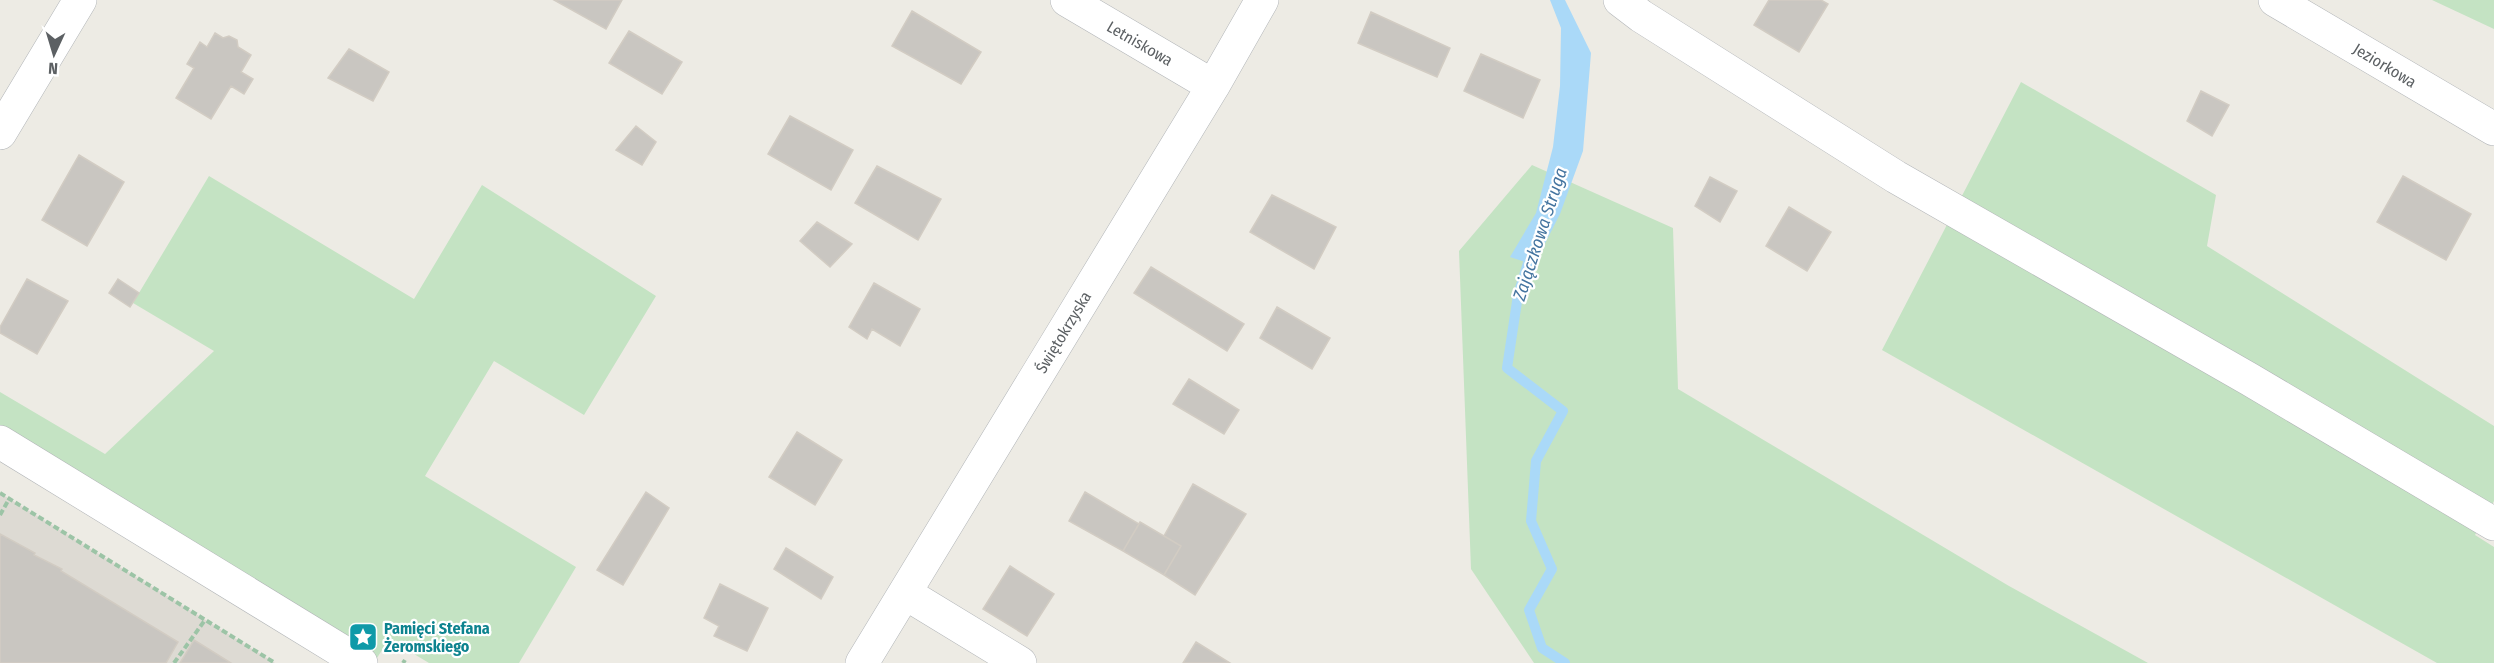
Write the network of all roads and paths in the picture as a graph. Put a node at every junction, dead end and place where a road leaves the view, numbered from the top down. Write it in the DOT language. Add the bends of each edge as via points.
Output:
graph roads {
  1 [pos="80,0"];
  2 [pos="1067,0"];
  3 [pos="1262,0"];
  4 [pos="1620,0"];
  5 [pos="2275,0"];
  6 [pos="1214,86"];
  7 [pos="2494,129"];
  8 [pos="0,133"];
  9 [pos="0,442"];
  10 [pos="0,493"];
  11 [pos="9,499"];
  12 [pos="0,515"];
  13 [pos="2494,524"];
  14 [pos="905,592"];
  15 [pos="205,620"];
  16 [pos="174,663"];
  17 [pos="274,663"];
  18 [pos="361,663"];
  19 [pos="862,663"];
  20 [pos="1020,663"];
  1 -- 8 [label="street"];
  2 -- 6 [label="street, Letniskowa"];
  3 -- 6 [label="street, Świętokrzyska"];
  4 -- 13 [label="street" via="1896,177"];
  5 -- 7 [label="street, Jeziorkowa"];
  6 -- 14 [label="street, Świętokrzyska"];
  9 -- 18 [label="street"];
  10 -- 11 [label="path"];
  11 -- 12 [label="path"];
  11 -- 15 [label="path"];
  14 -- 19 [label="street, Świętokrzyska"];
  14 -- 20 [label="street"];
  15 -- 16 [label="path"];
  15 -- 17 [label="path"];
}
